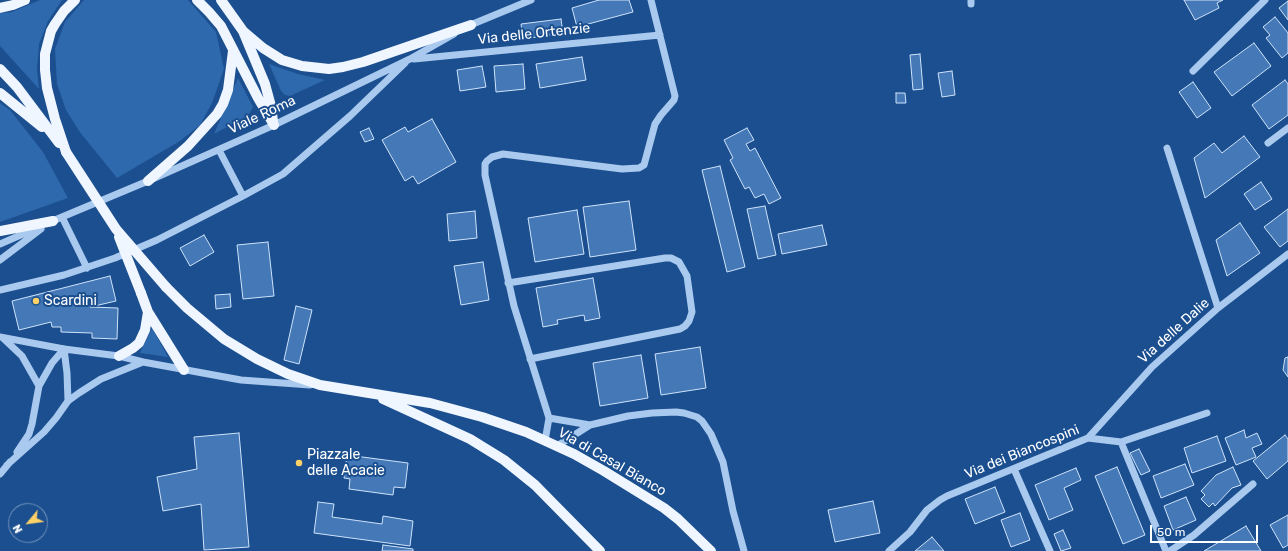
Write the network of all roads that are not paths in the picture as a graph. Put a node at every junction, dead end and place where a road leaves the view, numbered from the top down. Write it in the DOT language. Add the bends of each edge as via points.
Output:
graph roads {
  1 [pos="24,0"];
  2 [pos="75,0"];
  3 [pos="197,0"];
  4 [pos="221,0"];
  5 [pos="531,0"];
  6 [pos="651,0"];
  7 [pos="1265,0"];
  8 [pos="0,8"];
  9 [pos="472,25"];
  10 [pos="243,31"];
  11 [pos="660,35"];
  12 [pos="234,51"];
  13 [pos="410,59"];
  14 [pos="0,69"];
  15 [pos="1193,71"];
  16 [pos="0,93"];
  17 [pos="274,125"];
  18 [pos="1288,128"];
  19 [pos="55,137"];
  20 [pos="1268,143"];
  21 [pos="1167,148"];
  22 [pos="219,150"];
  23 [pos="66,152"];
  24 [pos="148,181"];
  25 [pos="243,196"];
  26 [pos="58,219"];
  27 [pos="116,230"];
  28 [pos="0,231"];
  29 [pos="0,244"];
  30 [pos="1288,254"];
  31 [pos="0,260"];
  32 [pos="87,268"];
  33 [pos="508,283"];
  34 [pos="0,290"];
  35 [pos="1218,308"];
  36 [pos="148,312"];
  37 [pos="2,338"];
  38 [pos="64,349"];
  39 [pos="119,356"];
  40 [pos="530,359"];
  41 [pos="143,362"];
  42 [pos="184,370"];
  43 [pos="320,385"];
  44 [pos="40,386"];
  45 [pos="368,393"];
  46 [pos="68,401"];
  47 [pos="1207,413"];
  48 [pos="548,418"];
  49 [pos="590,425"];
  50 [pos="1088,438"];
  51 [pos="546,440"];
  52 [pos="1121,442"];
  53 [pos="557,446"];
  54 [pos="7,465"];
  55 [pos="1014,469"];
  56 [pos="0,474"];
  57 [pos="1252,484"];
  58 [pos="600,551"];
  59 [pos="711,551"];
  60 [pos="744,551"];
  61 [pos="889,551"];
  62 [pos="1050,551"];
  63 [pos="1166,551"];
  64 [pos="1170,551"];
  1 -- 8 [label="main road"];
  2 -- 23 [label="main road" via="51,31 45,54 47,88"];
  3 -- 12 [label="main road" via="216,19"];
  4 -- 10 [label="main road"];
  5 -- 9 [label="street, Viale Roma"];
  6 -- 11 [label="street"];
  7 -- 15 [label="street"];
  9 -- 10 [label="main road" via="363,62 329,69 302,66 282,60"];
  9 -- 13 [label="street, Viale Roma"];
  10 -- 17 [label="main road" via="268,94"];
  11 -- 13 [label="street, Via delle Ortenzie"];
  11 -- 33 [label="street" via="675,96 655,124 642,167 622,169 503,154 487,161 485,175"];
  12 -- 17 [label="main road"];
  12 -- 24 [label="main road" via="228,90 217,114 188,146"];
  13 -- 17 [label="street, Viale Roma"];
  13 -- 25 [label="street" via="284,174"];
  14 -- 19 [label="main road"];
  16 -- 19 [label="main road"];
  17 -- 22 [label="street, Viale Roma"];
  18 -- 20 [label="street"];
  19 -- 23 [label="main road"];
  21 -- 35 [label="street"];
  22 -- 24 [label="street, Viale Roma"];
  22 -- 25 [label="street"];
  23 -- 27 [label="main road, bridge"];
  24 -- 26 [label="street, Viale Roma"];
  25 -- 32 [label="street" via="157,240"];
  26 -- 28 [label="main road"];
  26 -- 29 [label="street, Viale Roma"];
  26 -- 31 [label="street"];
  26 -- 32 [label="street"];
  27 -- 36 [label="main road, bridge"];
  27 -- 43 [label="main road, Via di Casal Bianco, bridge" via="166,287 199,319 238,348 278,370"];
  30 -- 35 [label="street, Via delle Dalie"];
  32 -- 34 [label="street"];
  33 -- 40 [label="street"];
  33 -- 40 [label="street" via="665,258 678,262 687,276 692,312 689,321 680,329"];
  35 -- 50 [label="street, Via delle Dalie" via="1152,367"];
  36 -- 39 [label="main road" via="145,330 139,343"];
  36 -- 42 [label="main road"];
  37 -- 38 [label="street"];
  37 -- 44 [label="street" via="22,356"];
  38 -- 39 [label="street"];
  38 -- 44 [label="street" via="52,363"];
  38 -- 46 [label="street"];
  39 -- 41 [label="street"];
  40 -- 48 [label="street"];
  41 -- 42 [label="street"];
  41 -- 46 [label="street" via="101,379"];
  42 -- 43 [label="street" via="241,380"];
  43 -- 45 [label="main road, Via di Casal Bianco"];
  44 -- 54 [label="street" via="28,434"];
  45 -- 51 [label="main road, Via di Casal Bianco" via="438,405"];
  45 -- 58 [label="main road, Via di Casal Bianco" via="470,438 504,460 536,485"];
  46 -- 54 [label="street" via="48,428"];
  47 -- 52 [label="street, Via dei Biancospini"];
  48 -- 49 [label="street"];
  48 -- 51 [label="street"];
  49 -- 53 [label="street"];
  49 -- 60 [label="street" via="652,413 684,413 702,421 711,434 723,462"];
  50 -- 52 [label="street, Via dei Biancospini"];
  50 -- 55 [label="street, Via dei Biancospini"];
  51 -- 53 [label="main road, Via di Casal Bianco"];
  52 -- 63 [label="street"];
  53 -- 59 [label="main road, Via di Casal Bianco" via="664,508"];
  54 -- 56 [label="street"];
  55 -- 61 [label="street, Via dei Biancospini" via="935,504"];
  55 -- 62 [label="street"];
  57 -- 64 [label="street" via="1194,535"];
}
